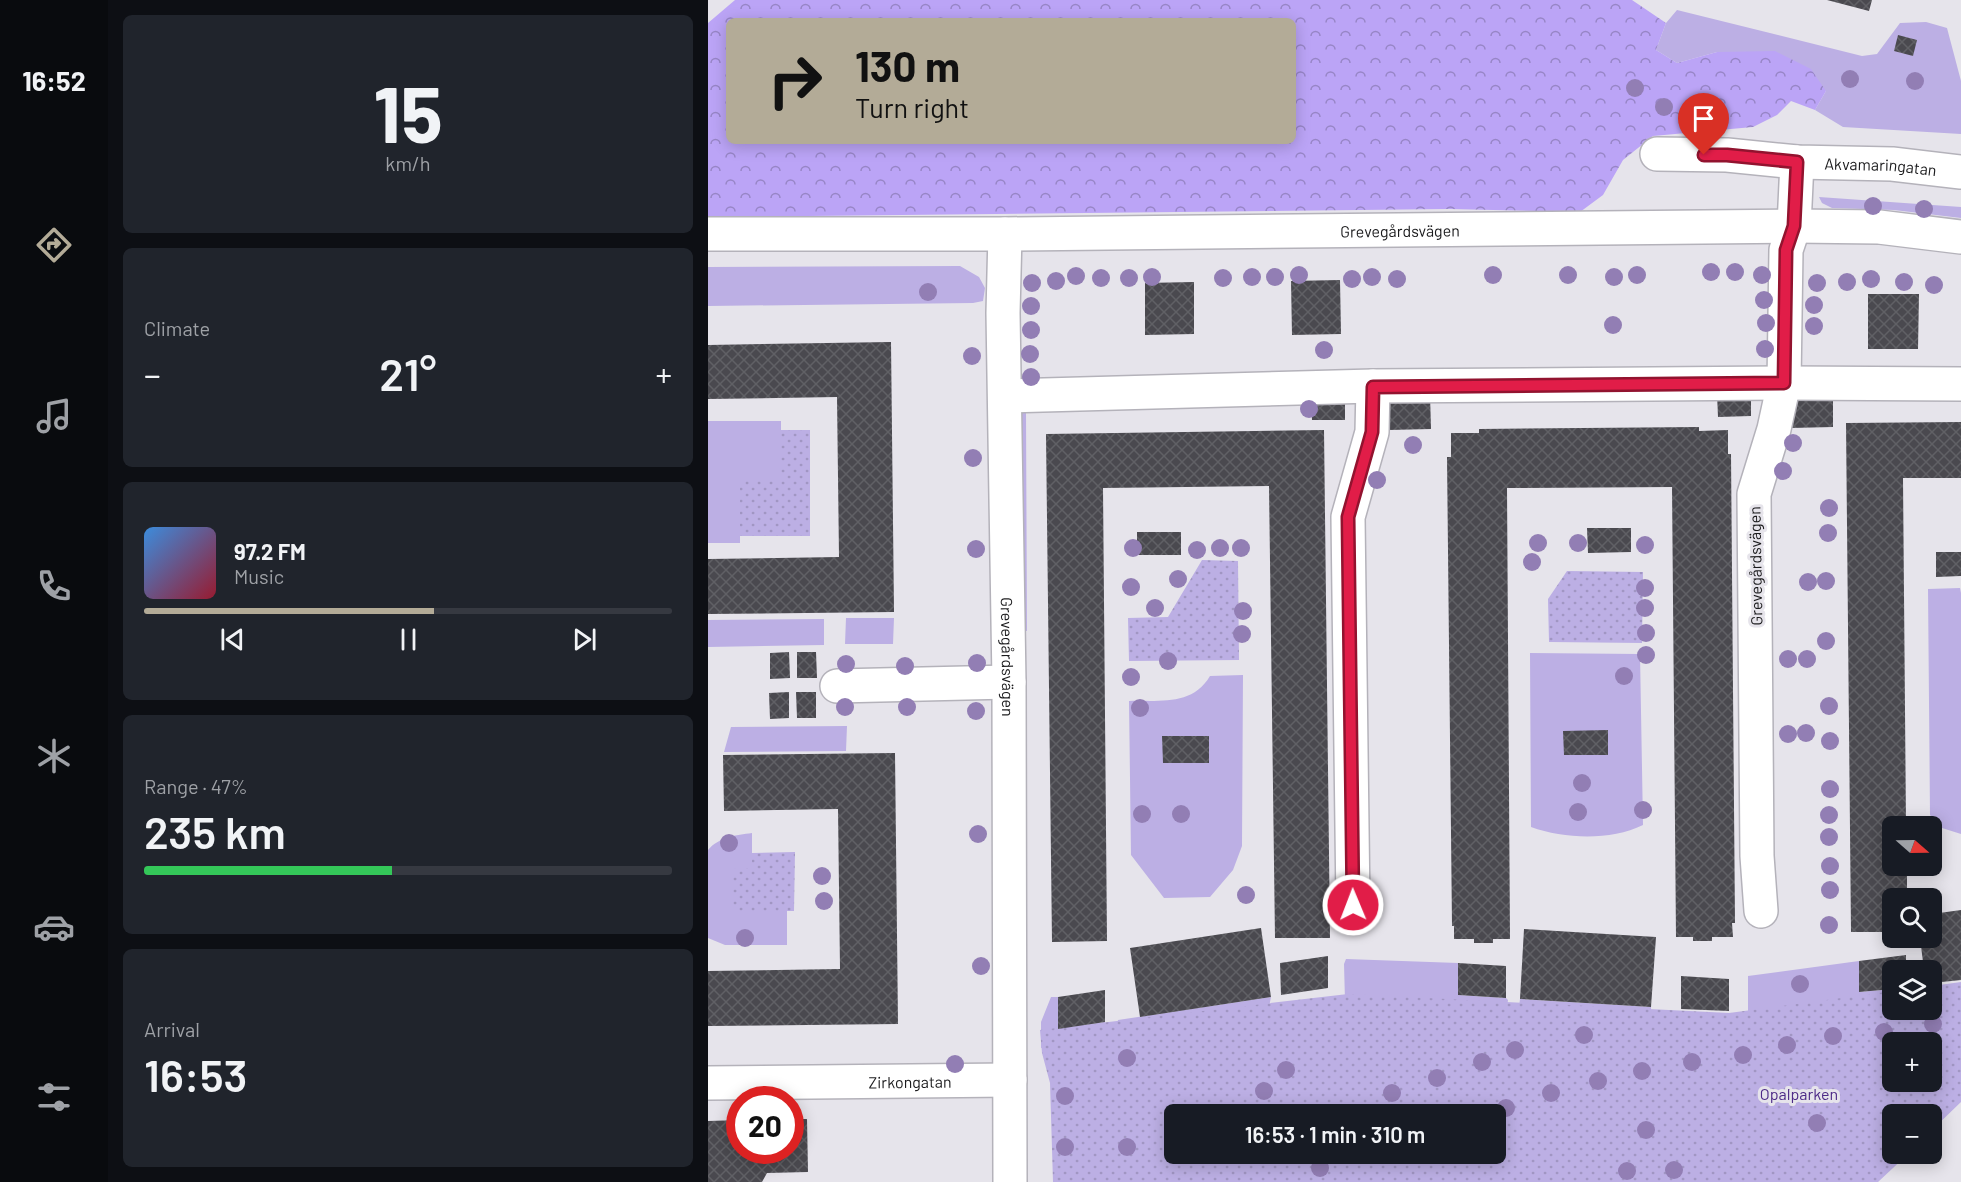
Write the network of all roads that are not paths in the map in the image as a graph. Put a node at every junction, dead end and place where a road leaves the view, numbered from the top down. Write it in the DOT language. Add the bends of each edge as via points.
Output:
graph roads {
  1 [pos="1657,154"];
  2 [pos="1797,162"];
  3 [pos="1961,172"];
  4 [pos="1794,226"];
  5 [pos="708,234"];
  6 [pos="1005,234"];
  7 [pos="1961,237"];
  8 [pos="1784,383"];
  9 [pos="1961,384"];
  10 [pos="1373,387"];
  11 [pos="1005,396"];
  12 [pos="1009,682"];
  13 [pos="837,686"];
  14 [pos="1353,905"];
  15 [pos="1761,911"];
  16 [pos="1010,1080"];
  17 [pos="708,1083"];
  18 [pos="1010,1182"];
  1 -- 2 [label="street, Akvamaringatan"];
  2 -- 3 [label="street, Akvamaringatan" via="1892,164"];
  2 -- 4 [label="street"];
  4 -- 6 [label="street, Grevegårdsvägen"];
  4 -- 7 [label="street, Grevegårdsvägen" via="1879,227"];
  4 -- 8 [label="street, Grevegårdsvägen" via="1786,250"];
  5 -- 6 [label="street, Grevegårdsvägen"];
  6 -- 11 [label="street, Grevegårdsvägen"];
  8 -- 9 [label="street"];
  8 -- 10 [label="street"];
  8 -- 15 [label="street, Grevegårdsvägen" via="1754,494 1757,855"];
  10 -- 11 [label="street"];
  10 -- 14 [label="street" via="1372,432 1348,517"];
  11 -- 12 [label="street, Grevegårdsvägen"];
  12 -- 13 [label="street"];
  12 -- 16 [label="street, Grevegårdsvägen"];
  16 -- 17 [label="street, Zirkongatan"];
  16 -- 18 [label="street"];
}
